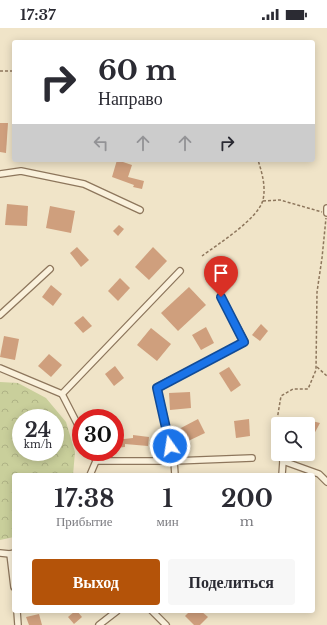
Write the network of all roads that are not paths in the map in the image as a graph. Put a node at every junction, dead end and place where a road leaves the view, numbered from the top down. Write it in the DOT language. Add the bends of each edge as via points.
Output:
graph roads {
  1 [pos="0,174"];
  2 [pos="140,210"];
  3 [pos="50,269"];
  4 [pos="180,271"];
  5 [pos="221,297"];
  6 [pos="0,315"];
  7 [pos="0,368"];
  8 [pos="62,394"];
  9 [pos="72,413"];
  10 [pos="252,458"];
  11 [pos="96,461"];
  12 [pos="124,461"];
  13 [pos="174,461"];
  14 [pos="283,462"];
  15 [pos="91,473"];
  16 [pos="175,473"];
  17 [pos="282,473"];
  18 [pos="327,482"];
  19 [pos="0,554"];
  20 [pos="12,554"];
  21 [pos="17,613"];
  22 [pos="114,613"];
  23 [pos="154,613"];
  24 [pos="18,625"];
  25 [pos="99,625"];
  26 [pos="166,625"];
  1 -- 2 [label="street" via="21,171 84,184"];
  3 -- 6 [label="street"];
  4 -- 8 [label="street"];
  5 -- 13 [label="street" via="244,342 157,388"];
  7 -- 8 [label="street"];
  8 -- 9 [label="street"];
  10 -- 13 [label="street"];
  11 -- 15 [label="street"];
  12 -- 13 [label="street"];
  13 -- 16 [label="street"];
  14 -- 17 [label="street"];
  14 -- 18 [label="street" via="319,474"];
  19 -- 20 [label="street"];
  21 -- 24 [label="street"];
  22 -- 25 [label="street"];
  23 -- 26 [label="street"];
}
